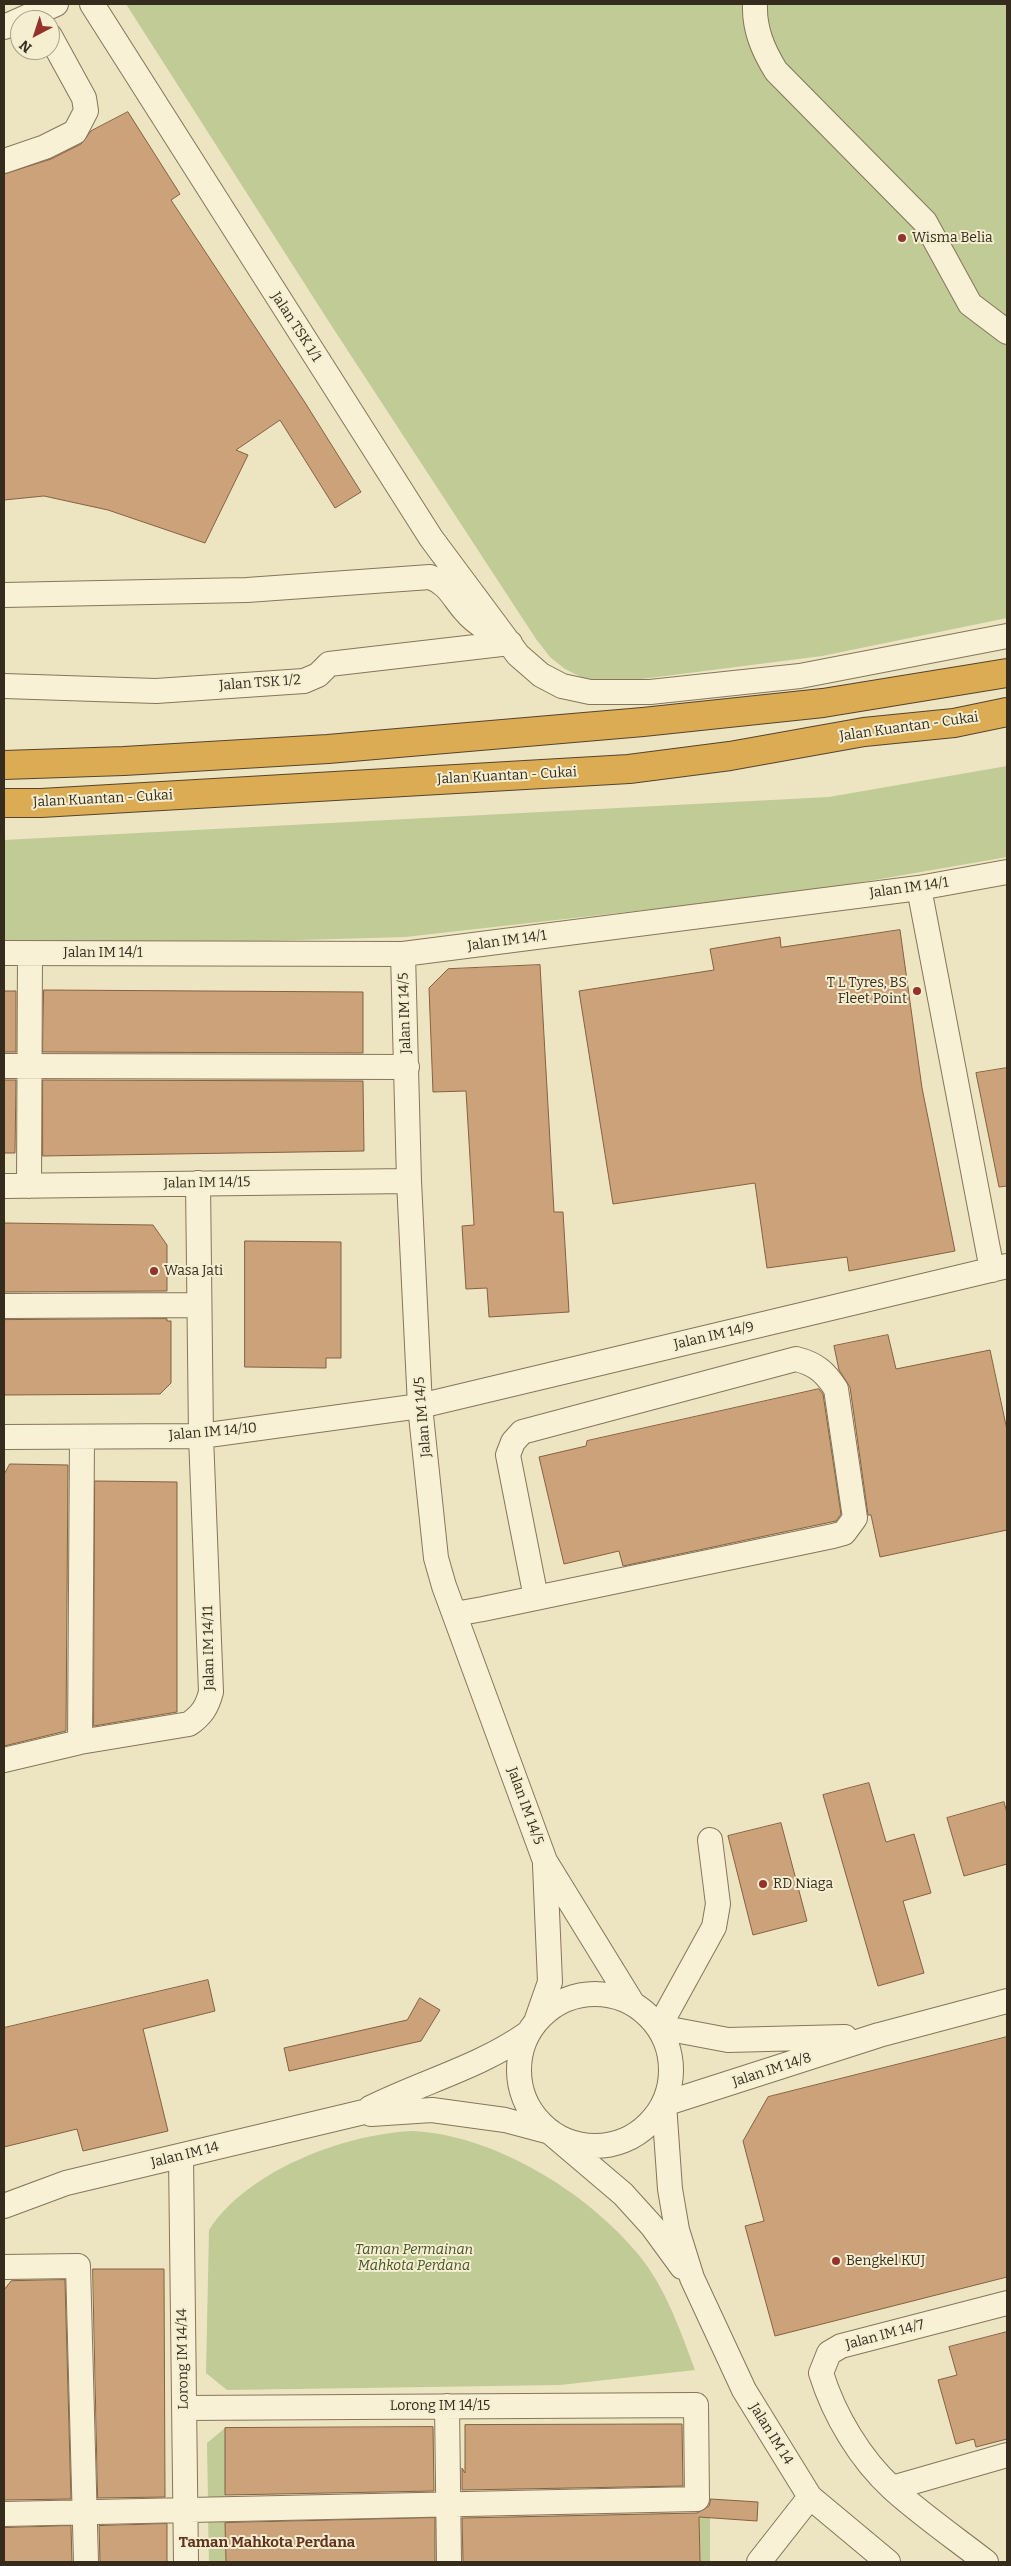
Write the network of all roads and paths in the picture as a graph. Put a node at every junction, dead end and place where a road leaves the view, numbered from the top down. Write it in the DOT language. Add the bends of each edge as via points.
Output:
graph roads {
  1 [pos="92,4"];
  2 [pos="759,9"];
  3 [pos="60,54"];
  4 [pos="4,161"];
  5 [pos="1007,332"];
  6 [pos="4,595"];
  7 [pos="1007,636"];
  8 [pos="510,643"];
  9 [pos="1007,673"];
  10 [pos="4,686"];
  11 [pos="1007,712"];
  12 [pos="4,765"];
  13 [pos="4,803"];
  14 [pos="1007,872"];
  15 [pos="919,888"];
  16 [pos="4,953"];
  17 [pos="30,953"];
  18 [pos="403,954"];
  19 [pos="4,1066"];
  20 [pos="29,1066"];
  21 [pos="407,1066"];
  22 [pos="409,1181"];
  23 [pos="198,1183"];
  24 [pos="4,1186"];
  25 [pos="29,1186"];
  26 [pos="999,1268"];
  27 [pos="199,1305"];
  28 [pos="4,1306"];
  29 [pos="420,1406"];
  30 [pos="201,1436"];
  31 [pos="4,1437"];
  32 [pos="82,1437"];
  33 [pos="536,1598"];
  34 [pos="455,1614"];
  35 [pos="80,1742"];
  36 [pos="4,1760"];
  37 [pos="710,1840"];
  38 [pos="545,1861"];
  39 [pos="1007,2001"];
  40 [pos="632,2004"];
  41 [pos="533,2026"];
  42 [pos="658,2027"];
  43 [pos="879,2035"];
  44 [pos="664,2104"];
  45 [pos="368,2111"];
  46 [pos="550,2132"];
  47 [pos="182,2156"];
  48 [pos="4,2206"];
  49 [pos="4,2268"];
  50 [pos="692,2278"];
  51 [pos="1007,2303"];
  52 [pos="447,2406"];
  53 [pos="184,2408"];
  54 [pos="1007,2455"];
  55 [pos="892,2488"];
  56 [pos="810,2496"];
  57 [pos="448,2503"];
  58 [pos="185,2510"];
  59 [pos="85,2512"];
  60 [pos="4,2514"];
  61 [pos="86,2562"];
  62 [pos="186,2562"];
  63 [pos="449,2562"];
  64 [pos="759,2562"];
  65 [pos="888,2562"];
  66 [pos="986,2562"];
  1 -- 8 [label="street, Jalan TSK 1/1" via="431,538"];
  2 -- 5 [label="street" via="763,49 776,71 925,222 970,304"];
  3 -- 4 [label="street" via="84,98 86,111 75,132 45,147"];
  6 -- 8 [label="street" via="247,590 430,577 449,588 477,623"];
  7 -- 8 [label="street" via="800,676 618,693 562,686 542,675 518,655"];
  8 -- 10 [label="street, Jalan TSK 1/2" via="329,664 318,675 304,681 156,691"];
  9 -- 12 [label="highway" via="823,703 643,722 328,749"];
  11 -- 13 [label="highway, Jalan Kuantan - Cukai" via="954,723 864,732 730,756 629,769 71,802"];
  14 -- 15 [label="street, Jalan IM 14/1"];
  15 -- 18 [label="street, Jalan IM 14/1"];
  15 -- 26 [label="street"];
  16 -- 17 [label="street, Jalan IM 14/1"];
  17 -- 18 [label="street, Jalan IM 14/1"];
  17 -- 20 [label="street"];
  18 -- 21 [label="street, Jalan IM 14/5"];
  19 -- 20 [label="street"];
  20 -- 21 [label="street"];
  20 -- 25 [label="street"];
  21 -- 22 [label="street, Jalan IM 14/5"];
  22 -- 23 [label="street, Jalan IM 14/15"];
  22 -- 29 [label="street, Jalan IM 14/5"];
  23 -- 25 [label="street, Jalan IM 14/15"];
  23 -- 27 [label="street, Jalan IM 14/11"];
  24 -- 25 [label="street, Jalan IM 14/15"];
  26 -- 29 [label="street, Jalan IM 14/9"];
  27 -- 28 [label="street"];
  27 -- 30 [label="street, Jalan IM 14/11"];
  29 -- 30 [label="street, Jalan IM 14/10"];
  29 -- 34 [label="street, Jalan IM 14/5" via="436,1558"];
  30 -- 32 [label="street, Jalan IM 14/10"];
  30 -- 35 [label="street, Jalan IM 14/11" via="211,1692 207,1706 200,1717 189,1724"];
  31 -- 32 [label="street, Jalan IM 14/10"];
  32 -- 35 [label="street"];
  33 -- 33 [label="street" via="844,1533 855,1518 836,1389 826,1373 812,1363 796,1359 522,1432 508,1454"];
  33 -- 34 [label="street"];
  34 -- 38 [label="street, Jalan IM 14/5"];
  35 -- 36 [label="street, Jalan IM 14/11"];
  37 -- 42 [label="street" via="718,1904 714,1927"];
  38 -- 40 [label="street"];
  38 -- 41 [label="street" via="550,1982"];
  39 -- 43 [label="street, Jalan IM 14/8"];
  40 -- 41 [label="street" via="616,1997 582,1995 565,2000"];
  40 -- 42 [label="street"];
  41 -- 45 [label="street" via="487,2058 406,2090"];
  41 -- 46 [label="street" via="522,2047 519,2063 521,2086 529,2108"];
  42 -- 43 [label="street, Jalan IM 14/8" via="728,2040"];
  42 -- 44 [label="street" via="672,2060 672,2078"];
  43 -- 44 [label="street, Jalan IM 14/8"];
  44 -- 46 [label="street" via="640,2133 622,2142 584,2146"];
  44 -- 50 [label="street" via="670,2189"];
  45 -- 46 [label="street" via="371,2114 432,2110 475,2115"];
  45 -- 47 [label="street, Jalan IM 14"];
  46 -- 50 [label="street" via="623,2194"];
  47 -- 48 [label="street, Jalan IM 14" via="66,2184"];
  47 -- 53 [label="street, Lorong IM 14/14"];
  49 -- 59 [label="street" via="78,2266"];
  50 -- 56 [label="street, Jalan IM 14" via="744,2390"];
  51 -- 55 [label="street, Jalan IM 14/7" via="841,2346 829,2353 820,2373 825,2388 848,2432"];
  52 -- 53 [label="street, Lorong IM 14/15"];
  52 -- 57 [label="street"];
  52 -- 57 [label="street, Lorong IM 14/15" via="696,2405 697,2499"];
  53 -- 58 [label="street, Lorong IM 14/14"];
  54 -- 55 [label="street"];
  55 -- 66 [label="street, Jalan IM 14/7"];
  56 -- 64 [label="street"];
  56 -- 65 [label="street, Jalan IM 14"];
  57 -- 58 [label="street"];
  57 -- 63 [label="street"];
  58 -- 59 [label="street"];
  58 -- 62 [label="street, Lorong IM 14/14"];
  59 -- 60 [label="street"];
  59 -- 61 [label="street"];
}
